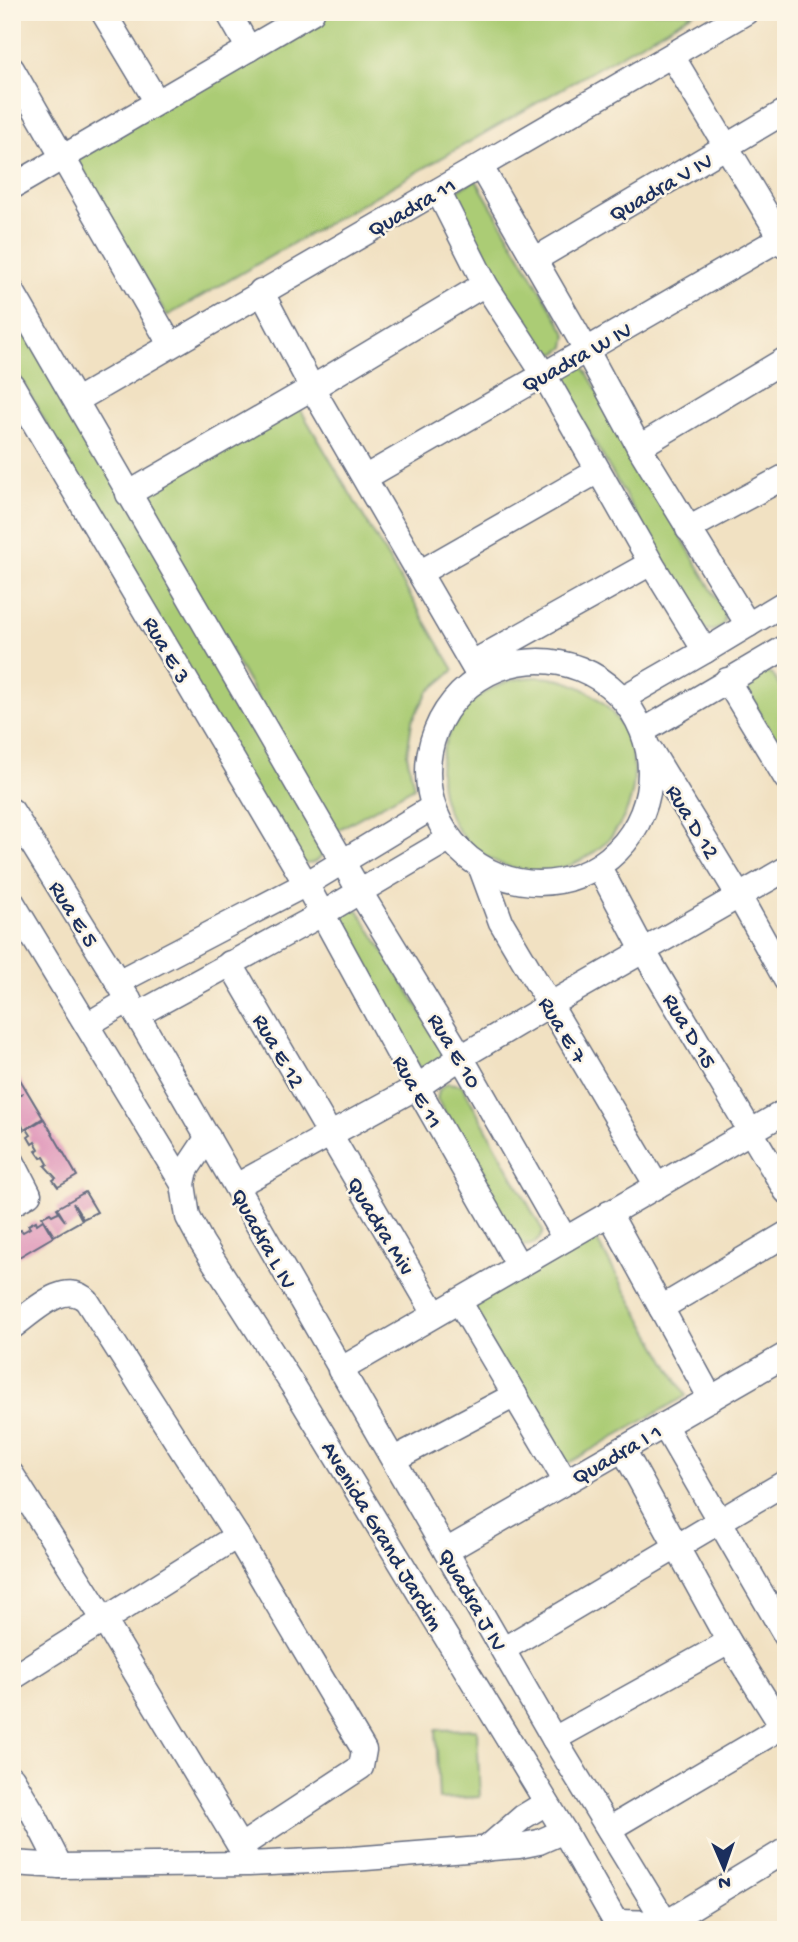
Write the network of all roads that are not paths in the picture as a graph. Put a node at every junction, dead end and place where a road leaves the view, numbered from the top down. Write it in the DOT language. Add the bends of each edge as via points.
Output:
graph roads {
  1 [pos="103,12"];
  2 [pos="228,12"];
  3 [pos="312,12"];
  4 [pos="746,12"];
  5 [pos="249,49"];
  6 [pos="673,56"];
  7 [pos="12,69"];
  8 [pos="158,102"];
  9 [pos="786,111"];
  10 [pos="726,147"];
  11 [pos="64,157"];
  12 [pos="481,167"];
  13 [pos="12,187"];
  14 [pos="439,191"];
  15 [pos="784,240"];
  16 [pos="534,260"];
  17 [pos="485,284"];
  18 [pos="12,291"];
  19 [pos="261,291"];
  20 [pos="170,344"];
  21 [pos="587,351"];
  22 [pos="786,359"];
  23 [pos="543,373"];
  24 [pos="12,385"];
  25 [pos="312,388"];
  26 [pos="77,400"];
  27 [pos="639,447"];
  28 [pos="598,471"];
  29 [pos="786,476"];
  30 [pos="366,477"];
  31 [pos="128,494"];
  32 [pos="688,529"];
  33 [pos="651,562"];
  34 [pos="421,572"];
  35 [pos="786,602"];
  36 [pos="748,625"];
  37 [pos="705,652"];
  38 [pos="782,658"];
  39 [pos="476,669"];
  40 [pos="727,680"];
  41 [pos="623,698"];
  42 [pos="646,739"];
  43 [pos="786,778"];
  44 [pos="433,807"];
  45 [pos="12,811"];
  46 [pos="449,839"];
  47 [pos="344,863"];
  48 [pos="599,867"];
  49 [pos="481,868"];
  50 [pos="786,869"];
  51 [pos="306,884"];
  52 [pos="360,892"];
  53 [pos="739,896"];
  54 [pos="12,902"];
  55 [pos="322,915"];
  56 [pos="643,950"];
  57 [pos="230,963"];
  58 [pos="786,980"];
  59 [pos="128,999"];
  60 [pos="549,1004"];
  61 [pos="87,1025"];
  62 [pos="461,1057"];
  63 [pos="417,1087"];
  64 [pos="786,1111"];
  65 [pos="751,1130"];
  66 [pos="208,1137"];
  67 [pos="330,1137"];
  68 [pos="12,1161"];
  69 [pos="183,1184"];
  70 [pos="236,1186"];
  71 [pos="657,1186"];
  72 [pos="786,1192"];
  73 [pos="12,1204"];
  74 [pos="609,1213"];
  75 [pos="786,1234"];
  76 [pos="565,1239"];
  77 [pos="519,1266"];
  78 [pos="459,1301"];
  79 [pos="660,1308"];
  80 [pos="435,1314"];
  81 [pos="12,1327"];
  82 [pos="786,1356"];
  83 [pos="340,1370"];
  84 [pos="515,1395"];
  85 [pos="711,1399"];
  86 [pos="664,1425"];
  87 [pos="623,1449"];
  88 [pos="394,1460"];
  89 [pos="12,1475"];
  90 [pos="566,1482"];
  91 [pos="786,1482"];
  92 [pos="720,1520"];
  93 [pos="237,1536"];
  94 [pos="676,1548"];
  95 [pos="446,1551"];
  96 [pos="778,1608"];
  97 [pos="104,1620"];
  98 [pos="786,1636"];
  99 [pos="729,1642"];
  100 [pos="504,1649"];
  101 [pos="12,1678"];
  102 [pos="784,1730"];
  103 [pos="554,1739"];
  104 [pos="12,1779"];
  105 [pos="546,1803"];
  106 [pos="609,1829"];
  107 [pos="564,1831"];
  108 [pos="486,1849"];
  109 [pos="786,1850"];
  110 [pos="245,1855"];
  111 [pos="12,1863"];
  112 [pos="60,1866"];
  113 [pos="618,1926"];
  114 [pos="668,1927"];
  1 -- 8 [label="street"];
  2 -- 5 [label="street"];
  3 -- 5 [label="street"];
  4 -- 6 [label="street, Quadra 11"];
  5 -- 8 [label="street"];
  6 -- 10 [label="street"];
  6 -- 12 [label="street, Quadra 11"];
  7 -- 11 [label="street"];
  8 -- 11 [label="street"];
  9 -- 10 [label="street, Quadra V IV"];
  10 -- 15 [label="street"];
  10 -- 16 [label="street, Quadra V IV"];
  11 -- 13 [label="street"];
  11 -- 20 [label="street"];
  12 -- 14 [label="street, Quadra 11"];
  12 -- 16 [label="street"];
  14 -- 17 [label="street"];
  14 -- 19 [label="street, Quadra 11"];
  15 -- 21 [label="street, Quadra W IV"];
  16 -- 21 [label="street"];
  17 -- 23 [label="street"];
  17 -- 25 [label="street"];
  18 -- 26 [label="street, Rua E 10"];
  19 -- 20 [label="street, Quadra 11"];
  19 -- 25 [label="street"];
  20 -- 26 [label="street, Quadra 11"];
  21 -- 23 [label="street, Quadra W IV"];
  21 -- 27 [label="street"];
  22 -- 27 [label="street"];
  23 -- 28 [label="street"];
  23 -- 30 [label="street, Quadra W IV"];
  24 -- 51 [label="street, Rua E 3"];
  25 -- 30 [label="street"];
  25 -- 31 [label="street"];
  26 -- 31 [label="street, Rua E 10"];
  27 -- 32 [label="street"];
  28 -- 33 [label="street"];
  28 -- 34 [label="street"];
  29 -- 32 [label="street"];
  30 -- 34 [label="street"];
  31 -- 47 [label="street, Rua E 10"];
  32 -- 36 [label="street"];
  33 -- 37 [label="street"];
  33 -- 39 [label="street"];
  34 -- 39 [label="street"];
  35 -- 36 [label="street"];
  36 -- 37 [label="street"];
  37 -- 41 [label="street"];
  38 -- 40 [label="street"];
  39 -- 41 [label="street" via="537,661 561,663 584,670"];
  39 -- 44 [label="street" via="443,715 431,744 427,775"];
  40 -- 42 [label="street"];
  40 -- 43 [label="street"];
  41 -- 42 [label="street"];
  42 -- 48 [label="street" via="651,781 643,814 625,844"];
  42 -- 53 [label="street, Rua D 12"];
  44 -- 46 [label="street"];
  44 -- 47 [label="street"];
  45 -- 59 [label="street, Rua E 5"];
  46 -- 49 [label="street"];
  46 -- 52 [label="street"];
  47 -- 51 [label="street"];
  47 -- 52 [label="street, Rua E 10"];
  48 -- 49 [label="street" via="561,882 519,882"];
  48 -- 56 [label="street, Rua D 15"];
  49 -- 60 [label="street, Rua E 7" via="501,922"];
  50 -- 53 [label="street"];
  51 -- 55 [label="street, Rua E 3"];
  51 -- 59 [label="street"];
  52 -- 55 [label="street"];
  52 -- 62 [label="street, Rua E 10"];
  53 -- 56 [label="street"];
  53 -- 58 [label="street, Rua D 12"];
  54 -- 61 [label="street"];
  55 -- 57 [label="street"];
  55 -- 63 [label="street, Rua E 11"];
  56 -- 60 [label="street"];
  56 -- 65 [label="street, Rua D 15"];
  57 -- 59 [label="street"];
  57 -- 67 [label="street, Rua E 12"];
  59 -- 61 [label="street"];
  59 -- 66 [label="street, Quadra L IV"];
  60 -- 62 [label="street"];
  60 -- 71 [label="street, Rua E 7"];
  61 -- 69 [label="street"];
  62 -- 63 [label="street"];
  62 -- 76 [label="street, Rua E 10"];
  63 -- 67 [label="street"];
  63 -- 77 [label="street, Rua E 11"];
  64 -- 65 [label="street"];
  65 -- 71 [label="street"];
  65 -- 72 [label="street, Rua D 15"];
  66 -- 69 [label="street" via="186,1170"];
  66 -- 70 [label="street, Quadra L IV"];
  67 -- 70 [label="street"];
  67 -- 80 [label="street, Quadra Miv"];
  68 -- 73 [label="street" via="29,1194"];
  69 -- 105 [label="street, Avenida Grand Jardim" via="188,1217 202,1243"];
  70 -- 83 [label="street, Quadra L IV"];
  71 -- 74 [label="street"];
  74 -- 76 [label="street"];
  74 -- 79 [label="street"];
  75 -- 79 [label="street"];
  76 -- 77 [label="street"];
  77 -- 78 [label="street"];
  78 -- 80 [label="street"];
  78 -- 84 [label="street"];
  79 -- 85 [label="street"];
  80 -- 83 [label="street"];
  81 -- 93 [label="street" via="60,1294 82,1295"];
  82 -- 85 [label="street, Quadra I 1"];
  83 -- 88 [label="street, Quadra L IV"];
  84 -- 88 [label="street"];
  84 -- 90 [label="street"];
  85 -- 86 [label="street, Quadra I 1"];
  86 -- 87 [label="street, Quadra I 1"];
  86 -- 92 [label="street"];
  87 -- 90 [label="street, Quadra I 1"];
  87 -- 94 [label="street"];
  88 -- 95 [label="street, Quadra J IV"];
  89 -- 97 [label="street"];
  90 -- 95 [label="street, Quadra I 1"];
  91 -- 92 [label="street"];
  92 -- 94 [label="street"];
  92 -- 96 [label="street"];
  93 -- 97 [label="street"];
  93 -- 110 [label="street" via="364,1750 361,1767"];
  94 -- 99 [label="street"];
  94 -- 100 [label="street"];
  95 -- 100 [label="street, Quadra J IV"];
  96 -- 98 [label="street"];
  97 -- 101 [label="street"];
  97 -- 110 [label="street"];
  99 -- 102 [label="street"];
  99 -- 103 [label="street"];
  100 -- 103 [label="street, Quadra J IV"];
  102 -- 106 [label="street"];
  103 -- 106 [label="street, Quadra J IV"];
  104 -- 112 [label="street"];
  105 -- 107 [label="street, Avenida Grand Jardim"];
  105 -- 108 [label="street"];
  106 -- 114 [label="street, Quadra J IV"];
  107 -- 108 [label="street" via="539,1842"];
  107 -- 113 [label="street, Avenida Grand Jardim"];
  108 -- 110 [label="street" via="353,1859"];
  109 -- 114 [label="street"];
  110 -- 112 [label="street"];
  111 -- 112 [label="street"];
  113 -- 114 [label="street"];
}
